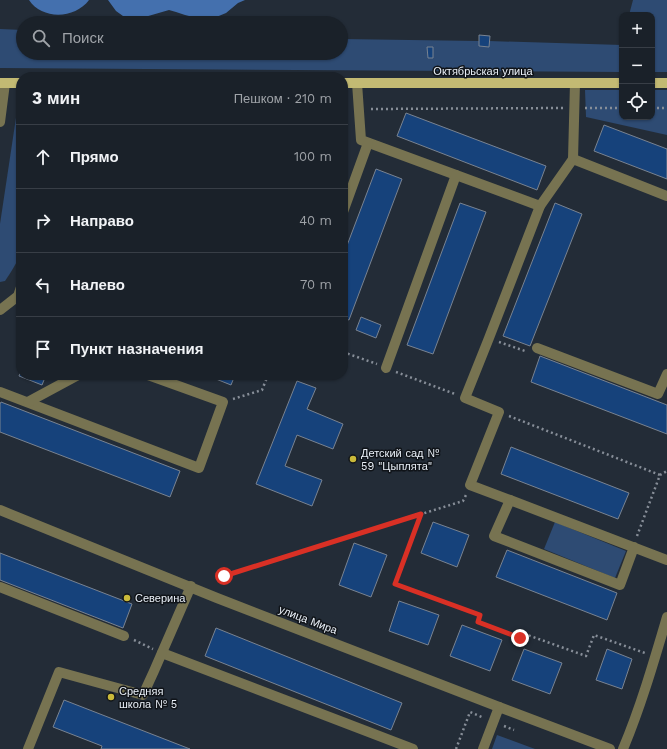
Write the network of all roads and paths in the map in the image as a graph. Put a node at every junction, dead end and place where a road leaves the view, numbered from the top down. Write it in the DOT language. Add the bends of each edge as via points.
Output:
graph roads {
  1 [pos="3,83"];
  2 [pos="16,83"];
  3 [pos="348,83"];
  4 [pos="357,83"];
  5 [pos="575,83"];
  6 [pos="619,83"];
  7 [pos="655,83"];
  8 [pos="667,83"];
  9 [pos="574,108"];
  10 [pos="619,108"];
  11 [pos="655,108"];
  12 [pos="667,108"];
  13 [pos="359,109"];
  14 [pos="0,122"];
  15 [pos="368,143"];
  16 [pos="573,159"];
  17 [pos="456,175"];
  18 [pos="667,196"];
  19 [pos="348,198"];
  20 [pos="540,206"];
  21 [pos="16,298"];
  22 [pos="0,310"];
  23 [pos="489,338"];
  24 [pos="537,348"];
  25 [pos="348,354"];
  26 [pos="386,368"];
  27 [pos="667,374"];
  28 [pos="69,380"];
  29 [pos="162,380"];
  30 [pos="266,380"];
  31 [pos="0,392"];
  32 [pos="465,398"];
  33 [pos="28,402"];
  34 [pos="223,402"];
  35 [pos="499,412"];
  36 [pos="667,471"];
  37 [pos="660,475"];
  38 [pos="470,485"];
  39 [pos="510,500"];
  40 [pos="0,510"];
  41 [pos="421,514"];
  42 [pos="634,547"];
  43 [pos="667,560"];
  44 [pos="224,576"];
  45 [pos="190,586"];
  46 [pos="0,587"];
  47 [pos="667,617"];
  48 [pos="124,636"];
  49 [pos="162,652"];
  50 [pos="655,657"];
  51 [pos="499,707"];
  52 [pos="470,712"];
  53 [pos="394,745"];
  54 [pos="28,749"];
  55 [pos="413,749"];
  56 [pos="456,749"];
  57 [pos="483,749"];
  58 [pos="610,749"];
  59 [pos="623,749"];
  1 -- 2 [label="main road"];
  1 -- 14 [label="street"];
  3 -- 4 [label="main road, Октябрьская улица"];
  4 -- 5 [label="main road, Октябрьская улица"];
  4 -- 13 [label="street"];
  5 -- 6 [label="main road, Октябрьская улица"];
  5 -- 9 [label="street"];
  7 -- 8 [label="main road"];
  9 -- 10 [label="path"];
  9 -- 13 [label="path"];
  9 -- 16 [label="street"];
  11 -- 12 [label="path"];
  13 -- 15 [label="street" via="361,140"];
  15 -- 17 [label="street"];
  15 -- 19 [label="street"];
  16 -- 18 [label="street"];
  16 -- 20 [label="street"];
  17 -- 20 [label="street"];
  17 -- 26 [label="street"];
  20 -- 23 [label="street"];
  21 -- 22 [label="street"];
  23 -- 24 [label="path" via="525,352"];
  23 -- 32 [label="street"];
  24 -- 27 [label="street" via="658,394"];
  25 -- 26 [label="path"];
  26 -- 32 [label="path"];
  28 -- 33 [label="street"];
  29 -- 34 [label="street"];
  30 -- 34 [label="path" via="262,390"];
  31 -- 33 [label="street"];
  32 -- 35 [label="street"];
  33 -- 34 [label="street" via="199,468"];
  35 -- 37 [label="path"];
  35 -- 38 [label="street"];
  36 -- 37 [label="path"];
  37 -- 42 [label="path"];
  38 -- 39 [label="street"];
  38 -- 41 [label="path" via="463,501"];
  39 -- 42 [label="street"];
  39 -- 42 [label="street" via="494,536 613,582 620,584"];
  40 -- 45 [label="street, улица Мира"];
  41 -- 44 [label="path"];
  41 -- 50 [label="path" via="395,584 480,615 478,622 520,638 522,633 586,656 594,635"];
  42 -- 43 [label="street"];
  45 -- 49 [label="street"];
  45 -- 51 [label="street, улица Мира"];
  46 -- 48 [label="street"];
  47 -- 50 [label="street"];
  48 -- 49 [label="path"];
  49 -- 53 [label="street"];
  49 -- 54 [label="street" via="143,695 59,672"];
  50 -- 59 [label="street"];
  51 -- 57 [label="street"];
  51 -- 58 [label="street, улица Мира"];
  52 -- 56 [label="path"];
  53 -- 55 [label="street"];
}
